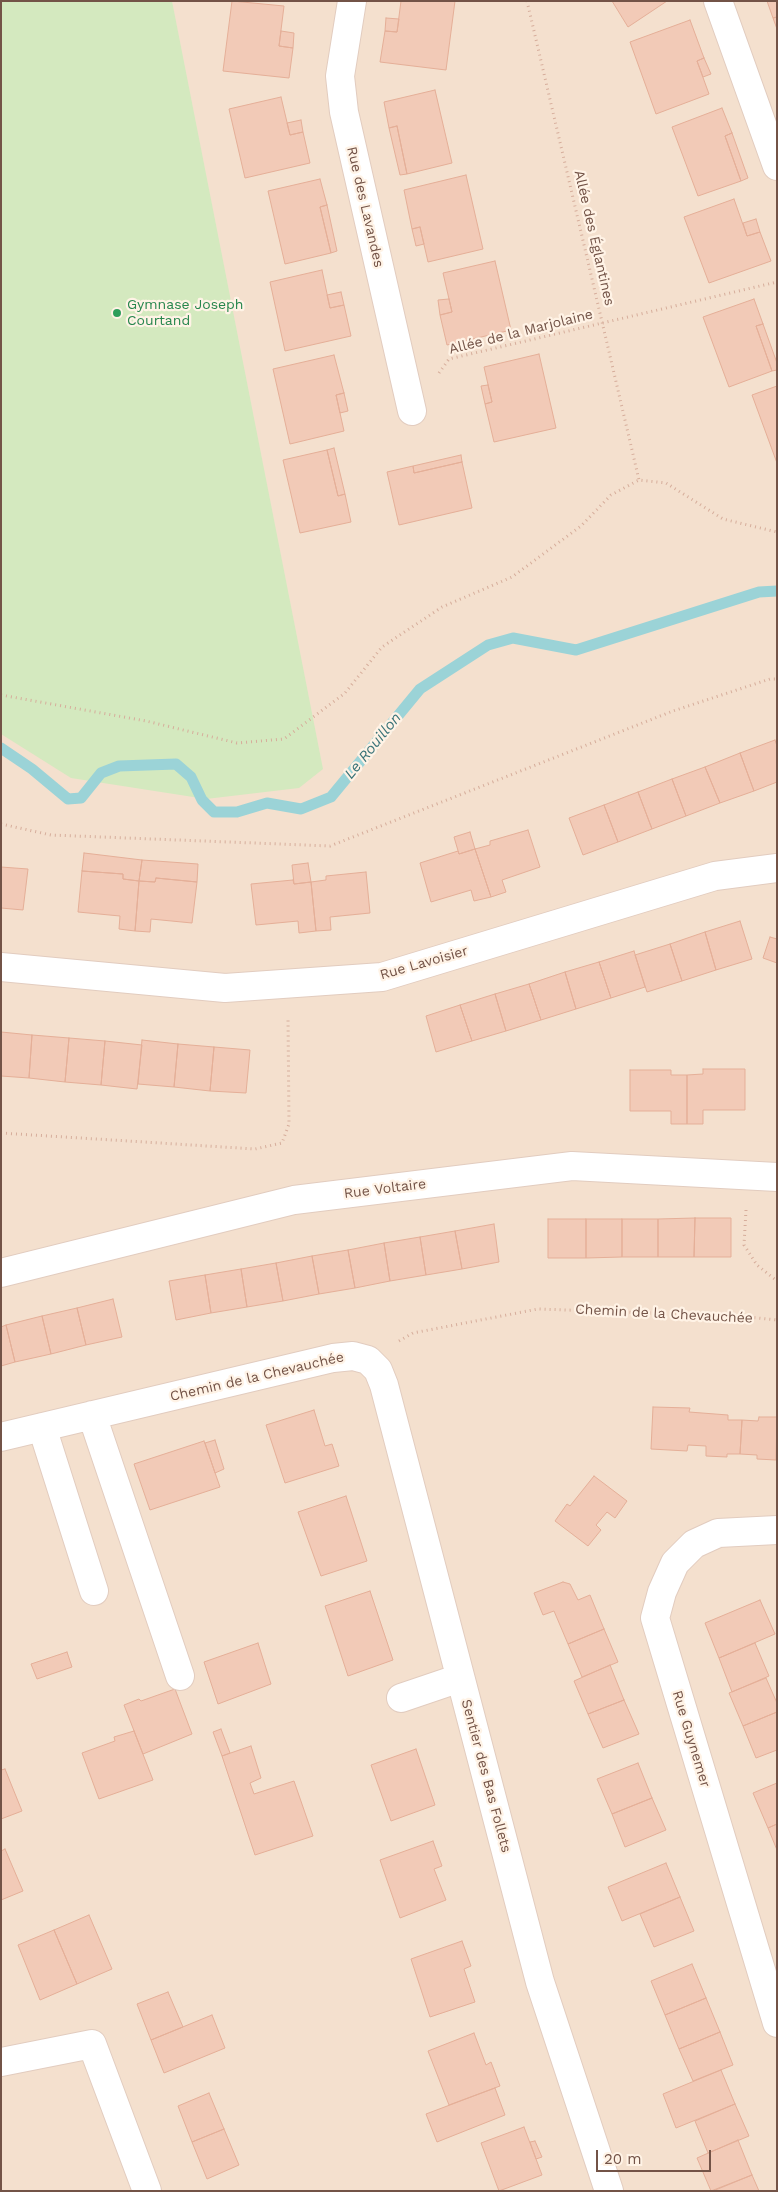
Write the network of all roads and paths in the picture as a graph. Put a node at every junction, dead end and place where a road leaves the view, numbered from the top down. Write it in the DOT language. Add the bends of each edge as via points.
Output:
graph roads {
  1 [pos="352,1"];
  2 [pos="528,1"];
  3 [pos="718,1"];
  4 [pos="777,166"];
  5 [pos="777,282"];
  6 [pos="602,323"];
  7 [pos="412,411"];
  8 [pos="639,480"];
  9 [pos="777,532"];
  10 [pos="777,679"];
  11 [pos="1,695"];
  12 [pos="1,824"];
  13 [pos="777,868"];
  14 [pos="1,967"];
  15 [pos="287,984"];
  16 [pos="1,1133"];
  17 [pos="743,1175"];
  18 [pos="777,1176"];
  19 [pos="1,1273"];
  20 [pos="777,1281"];
  21 [pos="777,1320"];
  22 [pos="368,1360"];
  23 [pos="92,1415"];
  24 [pos="42,1427"];
  25 [pos="1,1437"];
  26 [pos="777,1530"];
  27 [pos="94,1591"];
  28 [pos="180,1676"];
  29 [pos="460,1678"];
  30 [pos="401,1698"];
  31 [pos="777,2023"];
  32 [pos="1,2062"];
  33 [pos="147,2191"];
  34 [pos="610,2191"];
  1 -- 7 [label="street, Rue des Lavandes" via="340,76 344,112"];
  2 -- 6 [label="path, Allée des Églantines"];
  3 -- 4 [label="street"];
  5 -- 6 [label="path, Allée de la Marjolaine"];
  6 -- 7 [label="path, Allée de la Marjolaine" via="449,359"];
  6 -- 8 [label="path, Allée des Églantines"];
  8 -- 9 [label="path" via="666,483 723,519"];
  8 -- 11 [label="path" via="611,495 581,526 512,577 442,606 382,647 345,693 284,739 237,743 146,720"];
  10 -- 12 [label="path" via="673,711 330,846 51,835"];
  13 -- 15 [label="street, Rue Lavoisier" via="714,876 382,977"];
  14 -- 15 [label="street, Rue Lavoisier" via="224,988"];
  15 -- 16 [label="path" via="289,1124 282,1143 255,1150"];
  17 -- 18 [label="street, Rue Voltaire"];
  17 -- 19 [label="street, Rue Voltaire" via="572,1166 294,1200"];
  17 -- 20 [label="path" via="746,1195 744,1245 757,1265"];
  21 -- 22 [label="path, Chemin de la Chevauchée" via="538,1309 413,1333"];
  22 -- 23 [label="street, Chemin de la Chevauchée" via="353,1356 333,1358"];
  22 -- 29 [label="street, Sentier des Bas Follets" via="378,1370 384,1385"];
  23 -- 24 [label="street, Chemin de la Chevauchée"];
  23 -- 28 [label="street"];
  24 -- 25 [label="street, Chemin de la Chevauchée"];
  24 -- 27 [label="street"];
  26 -- 31 [label="street, Rue Guynemer" via="718,1533 694,1544 675,1563 655,1618"];
  29 -- 30 [label="street"];
  29 -- 34 [label="street, Sentier des Bas Follets" via="540,1982"];
  32 -- 33 [label="street" via="92,2044"];
}
